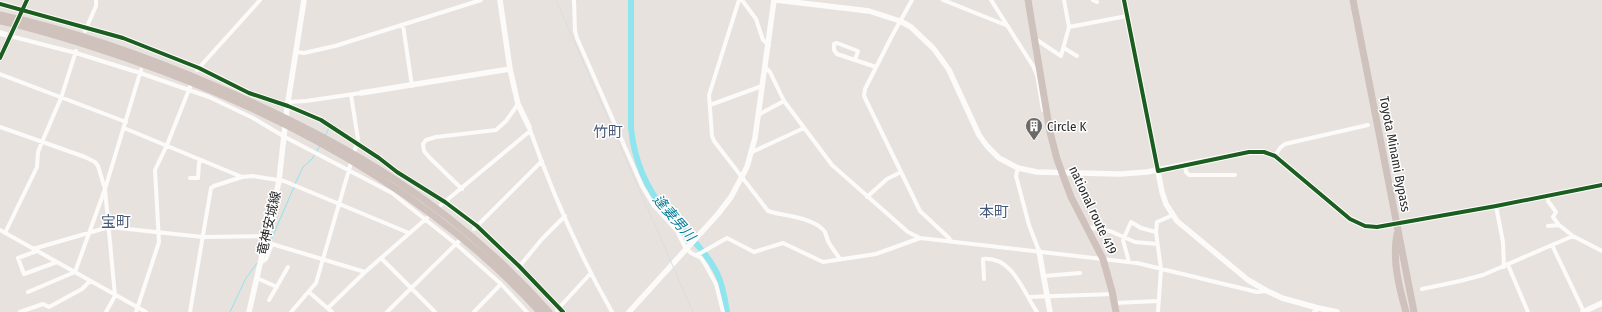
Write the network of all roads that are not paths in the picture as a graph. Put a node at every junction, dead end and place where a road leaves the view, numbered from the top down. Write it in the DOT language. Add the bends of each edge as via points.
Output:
graph roads {
  1 [pos="27,0"];
  2 [pos="96,0"];
  3 [pos="260,0"];
  4 [pos="304,0"];
  5 [pos="481,0"];
  6 [pos="500,0"];
  7 [pos="574,0"];
  8 [pos="739,0"];
  9 [pos="742,0"];
  10 [pos="775,0"];
  11 [pos="912,0"];
  12 [pos="942,0"];
  13 [pos="1028,0"];
  14 [pos="1064,0"];
  15 [pos="1124,0"];
  16 [pos="1353,0"];
  17 [pos="993,1"];
  18 [pos="6,2"];
  19 [pos="0,4"];
  20 [pos="22,10"];
  21 [pos="1127,16"];
  22 [pos="3,19"];
  23 [pos="900,21"];
  24 [pos="23,24"];
  25 [pos="403,25"];
  26 [pos="1008,26"];
  27 [pos="1069,27"];
  28 [pos="86,29"];
  29 [pos="0,33"];
  30 [pos="10,36"];
  31 [pos="1034,38"];
  32 [pos="768,45"];
  33 [pos="1064,48"];
  34 [pos="76,52"];
  35 [pos="296,52"];
  36 [pos="1077,56"];
  37 [pos="0,58"];
  38 [pos="855,60"];
  39 [pos="765,67"];
  40 [pos="876,67"];
  41 [pos="198,69"];
  42 [pos="510,69"];
  43 [pos="140,72"];
  44 [pos="0,74"];
  45 [pos="764,76"];
  46 [pos="773,80"];
  47 [pos="412,86"];
  48 [pos="762,86"];
  49 [pos="189,89"];
  50 [pos="361,93"];
  51 [pos="351,95"];
  52 [pos="61,98"];
  53 [pos="784,101"];
  54 [pos="518,104"];
  55 [pos="288,105"];
  56 [pos="710,105"];
  57 [pos="758,115"];
  58 [pos="1048,121"];
  59 [pos="126,122"];
  60 [pos="1368,125"];
  61 [pos="0,127"];
  62 [pos="124,128"];
  63 [pos="804,128"];
  64 [pos="529,129"];
  65 [pos="285,136"];
  66 [pos="42,142"];
  67 [pos="167,145"];
  68 [pos="752,152"];
  69 [pos="1275,156"];
  70 [pos="202,160"];
  71 [pos="542,161"];
  72 [pos="1186,164"];
  73 [pos="1018,168"];
  74 [pos="1158,170"];
  75 [pos="901,172"];
  76 [pos="1062,173"];
  77 [pos="1235,175"];
  78 [pos="242,177"];
  79 [pos="190,178"];
  80 [pos="741,178"];
  81 [pos="279,181"];
  82 [pos="1602,184"];
  83 [pos="105,189"];
  84 [pos="462,189"];
  85 [pos="1548,196"];
  86 [pos="867,197"];
  87 [pos="339,203"];
  88 [pos="443,204"];
  89 [pos="1496,206"];
  90 [pos="1173,215"];
  91 [pos="565,216"];
  92 [pos="426,219"];
  93 [pos="1559,225"];
  94 [pos="1086,226"];
  95 [pos="1548,226"];
  96 [pos="109,227"];
  97 [pos="476,228"];
  98 [pos="0,230"];
  99 [pos="1398,230"];
  100 [pos="159,231"];
  101 [pos="90,232"];
  102 [pos="1156,232"];
  103 [pos="5,233"];
  104 [pos="409,233"];
  105 [pos="267,236"];
  106 [pos="1573,236"];
  107 [pos="203,237"];
  108 [pos="1124,237"];
  109 [pos="920,238"];
  110 [pos="950,241"];
  111 [pos="457,243"];
  112 [pos="1158,244"];
  113 [pos="1552,246"];
  114 [pos="35,250"];
  115 [pos="1039,251"];
  116 [pos="1602,251"];
  117 [pos="698,254"];
  118 [pos="381,258"];
  119 [pos="324,259"];
  120 [pos="840,259"];
  121 [pos="1103,259"];
  122 [pos="57,262"];
  123 [pos="1129,262"];
  124 [pos="260,263"];
  125 [pos="1506,266"];
  126 [pos="288,267"];
  127 [pos="518,267"];
  128 [pos="1161,269"];
  129 [pos="75,272"];
  130 [pos="365,272"];
  131 [pos="1080,273"];
  132 [pos="590,274"];
  133 [pos="1044,276"];
  134 [pos="984,278"];
  135 [pos="256,279"];
  136 [pos="90,281"];
  137 [pos="501,284"];
  138 [pos="277,287"];
  139 [pos="411,288"];
  140 [pos="1422,289"];
  141 [pos="1267,291"];
  142 [pos="28,292"];
  143 [pos="309,292"];
  144 [pos="115,294"];
  145 [pos="1113,294"];
  146 [pos="1047,296"];
  147 [pos="1028,297"];
  148 [pos="269,300"];
  149 [pos="1158,301"];
  150 [pos="1115,303"];
  151 [pos="1602,303"];
  152 [pos="137,307"];
  153 [pos="328,308"];
  154 [pos="555,310"];
  155 [pos="1316,311"];
  156 [pos="20,312"];
  157 [pos="106,312"];
  158 [pos="136,312"];
  159 [pos="146,312"];
  160 [pos="190,312"];
  161 [pos="249,312"];
  162 [pos="291,312"];
  163 [pos="332,312"];
  164 [pos="387,312"];
  165 [pos="435,312"];
  166 [pos="474,312"];
  167 [pos="527,312"];
  168 [pos="540,312"];
  169 [pos="564,312"];
  170 [pos="612,312"];
  171 [pos="629,312"];
  172 [pos="723,312"];
  173 [pos="1037,312"];
  174 [pos="1050,312"];
  175 [pos="1116,312"];
  176 [pos="1158,312"];
  177 [pos="1337,312"];
  178 [pos="1406,312"];
  179 [pos="1414,312"];
  180 [pos="1419,312"];
  181 [pos="1528,312"];
  182 [pos="1584,312"];
  1 -- 20 [label="main road"];
  2 -- 28 [label="street"];
  3 -- 41 [label="street"];
  4 -- 35 [label="street"];
  5 -- 25 [label="street"];
  6 -- 42 [label="street"];
  7 -- 117 [label="street" via="577,38 642,186 654,206 677,232 685,248 691,253"];
  8 -- 56 [label="street" via="709,95"];
  9 -- 32 [label="street" via="756,20 763,40"];
  10 -- 23 [label="street" via="869,11"];
  10 -- 32 [label="street"];
  11 -- 23 [label="street"];
  12 -- 26 [label="street"];
  13 -- 31 [label="highway, national route 419"];
  14 -- 27 [label="street"];
  15 -- 21 [label="street"];
  16 -- 99 [label="highway, Toyota Minami Bypass"];
  17 -- 26 [label="street"];
  18 -- 19 [label="street"];
  18 -- 20 [label="street"];
  20 -- 28 [label="street"];
  20 -- 30 [label="main road"];
  21 -- 27 [label="street"];
  21 -- 74 [label="street"];
  22 -- 24 [label="highway"];
  23 -- 40 [label="street"];
  23 -- 73 [label="street" via="927,41 943,61 979,135 987,146 999,158"];
  24 -- 154 [label="highway" via="96,41 173,68 262,106 359,157 425,199 465,230"];
  24 -- 168 [label="highway" via="163,71 258,111 324,145 377,176 441,220 482,254"];
  25 -- 35 [label="street" via="326,49"];
  25 -- 47 [label="street"];
  26 -- 58 [label="street" via="1036,71"];
  27 -- 33 [label="street"];
  28 -- 41 [label="street"];
  29 -- 30 [label="street"];
  30 -- 34 [label="street"];
  30 -- 37 [label="main road"];
  31 -- 33 [label="street" via="1061,56"];
  31 -- 58 [label="highway, national route 419"];
  32 -- 39 [label="street"];
  33 -- 36 [label="street"];
  34 -- 43 [label="street"];
  34 -- 52 [label="street"];
  35 -- 55 [label="street"];
  38 -- 38 [label="street" via="837,54 834,44 858,51"];
  38 -- 40 [label="street"];
  39 -- 45 [label="street"];
  39 -- 46 [label="street"];
  40 -- 75 [label="street" via="864,96"];
  41 -- 55 [label="street" via="249,92"];
  42 -- 47 [label="street"];
  42 -- 54 [label="street"];
  43 -- 49 [label="street"];
  43 -- 59 [label="street"];
  44 -- 52 [label="street"];
  45 -- 46 [label="street"];
  45 -- 48 [label="street"];
  46 -- 53 [label="street"];
  47 -- 50 [label="street"];
  48 -- 56 [label="street"];
  48 -- 57 [label="street"];
  49 -- 65 [label="street" via="253,118"];
  49 -- 67 [label="street"];
  50 -- 51 [label="street"];
  51 -- 55 [label="street"];
  51 -- 87 [label="street" via="358,139"];
  52 -- 59 [label="street"];
  52 -- 66 [label="street"];
  53 -- 57 [label="street"];
  53 -- 63 [label="street"];
  54 -- 64 [label="street"];
  54 -- 84 [label="street" via="496,130 436,137 426,140 423,144 429,158"];
  55 -- 65 [label="street, 竜神安城線"];
  55 -- 88 [label="street" via="322,120"];
  56 -- 80 [label="street" via="714,141"];
  57 -- 68 [label="street"];
  58 -- 76 [label="highway, national route 419"];
  59 -- 62 [label="street"];
  60 -- 69 [label="street" via="1285,144"];
  61 -- 66 [label="street"];
  62 -- 67 [label="street"];
  62 -- 83 [label="street"];
  63 -- 68 [label="street"];
  63 -- 86 [label="street" via="832,165"];
  64 -- 71 [label="street"];
  64 -- 84 [label="street"];
  65 -- 81 [label="street, 竜神安城線"];
  65 -- 92 [label="street" via="392,193"];
  66 -- 83 [label="street" via="95,162"];
  66 -- 103 [label="street" via="37,167"];
  67 -- 70 [label="street"];
  67 -- 100 [label="street" via="155,170"];
  68 -- 80 [label="street"];
  69 -- 72 [label="street" via="1264,152 1249,152"];
  69 -- 89 [label="street" via="1350,219 1365,226 1377,227"];
  70 -- 78 [label="street"];
  70 -- 79 [label="street" via="199,163 198,178"];
  71 -- 91 [label="street"];
  71 -- 97 [label="street"];
  72 -- 74 [label="street"];
  72 -- 77 [label="street" via="1186,172 1189,174"];
  73 -- 76 [label="street"];
  73 -- 115 [label="street" via="1016,176"];
  74 -- 76 [label="street" via="1120,174"];
  74 -- 90 [label="street" via="1164,198"];
  75 -- 86 [label="street" via="887,179"];
  75 -- 110 [label="street" via="922,213"];
  76 -- 94 [label="highway, national route 419"];
  78 -- 81 [label="street" via="252,176"];
  78 -- 107 [label="street" via="211,188"];
  80 -- 120 [label="street" via="768,211 798,217 824,231"];
  80 -- 171 [label="street" via="718,214"];
  81 -- 87 [label="street"];
  81 -- 105 [label="street, 竜神安城線"];
  82 -- 85 [label="street"];
  83 -- 96 [label="street"];
  83 -- 101 [label="street"];
  84 -- 88 [label="street"];
  85 -- 89 [label="street"];
  85 -- 93 [label="street" via="1548,201 1556,212 1553,217"];
  86 -- 109 [label="street" via="908,232"];
  87 -- 104 [label="street"];
  87 -- 119 [label="street"];
  88 -- 97 [label="street"];
  89 -- 125 [label="street"];
  90 -- 102 [label="street" via="1157,222"];
  90 -- 141 [label="street" via="1225,262"];
  91 -- 127 [label="street"];
  91 -- 132 [label="street"];
  92 -- 104 [label="street"];
  92 -- 111 [label="street"];
  93 -- 95 [label="street"];
  93 -- 106 [label="street"];
  94 -- 108 [label="street"];
  94 -- 121 [label="highway, national route 419"];
  96 -- 100 [label="street"];
  96 -- 101 [label="street"];
  96 -- 144 [label="street"];
  97 -- 127 [label="street"];
  98 -- 103 [label="street"];
  99 -- 178 [label="highway" via="1395,245 1397,271"];
  99 -- 179 [label="highway, Toyota Minami Bypass"];
  99 -- 180 [label="highway" via="1405,244"];
  100 -- 107 [label="street"];
  100 -- 152 [label="street" via="159,242"];
  101 -- 114 [label="street"];
  101 -- 129 [label="street"];
  102 -- 108 [label="street" via="1131,222"];
  102 -- 112 [label="street"];
  103 -- 114 [label="street"];
  104 -- 118 [label="street"];
  105 -- 107 [label="street"];
  105 -- 124 [label="street, 竜神安城線"];
  106 -- 113 [label="street"];
  106 -- 116 [label="street"];
  107 -- 160 [label="street"];
  108 -- 112 [label="street" via="1135,242"];
  108 -- 123 [label="street"];
  109 -- 110 [label="street"];
  109 -- 120 [label="street" via="876,254"];
  110 -- 115 [label="street"];
  111 -- 137 [label="street"];
  111 -- 139 [label="street"];
  112 -- 128 [label="street"];
  113 -- 125 [label="street"];
  113 -- 182 [label="street"];
  114 -- 122 [label="street"];
  114 -- 122 [label="street" via="18,258 24,274"];
  115 -- 121 [label="street"];
  115 -- 133 [label="street"];
  117 -- 120 [label="street" via="727,238 754,252 783,243 823,262"];
  117 -- 172 [label="street" via="714,279"];
  118 -- 130 [label="street"];
  118 -- 139 [label="street"];
  119 -- 124 [label="street" via="272,244 266,259"];
  119 -- 130 [label="street"];
  119 -- 143 [label="street" via="316,283"];
  121 -- 123 [label="street"];
  121 -- 145 [label="highway, national route 419"];
  122 -- 129 [label="street"];
  123 -- 128 [label="street"];
  124 -- 135 [label="street, 竜神安城線"];
  125 -- 140 [label="street" via="1460,282"];
  125 -- 181 [label="street"];
  126 -- 138 [label="street"];
  127 -- 154 [label="street"];
  128 -- 141 [label="street" via="1257,292"];
  128 -- 149 [label="street"];
  129 -- 136 [label="street"];
  129 -- 142 [label="street"];
  130 -- 153 [label="street"];
  131 -- 133 [label="street"];
  132 -- 154 [label="street"];
  132 -- 170 [label="street"];
  133 -- 146 [label="street"];
  134 -- 147 [label="street" via="983,259 998,260 1008,266"];
  135 -- 138 [label="street"];
  135 -- 161 [label="street, 竜神安城線"];
  136 -- 144 [label="street"];
  136 -- 156 [label="street" via="82,289 49,307 42,304"];
  137 -- 166 [label="street"];
  137 -- 167 [label="street"];
  138 -- 148 [label="street"];
  139 -- 164 [label="street"];
  139 -- 165 [label="street"];
  141 -- 155 [label="street"];
  143 -- 153 [label="street"];
  143 -- 162 [label="street"];
  144 -- 152 [label="street"];
  144 -- 157 [label="street"];
  145 -- 146 [label="street"];
  145 -- 150 [label="highway, national route 419"];
  146 -- 147 [label="street"];
  146 -- 174 [label="street"];
  147 -- 173 [label="street"];
  149 -- 150 [label="street"];
  149 -- 176 [label="street"];
  150 -- 175 [label="highway, national route 419"];
  151 -- 182 [label="street"];
  152 -- 158 [label="street"];
  152 -- 159 [label="street"];
  153 -- 163 [label="street"];
  154 -- 169 [label="street"];
  155 -- 177 [label="street"];
}
